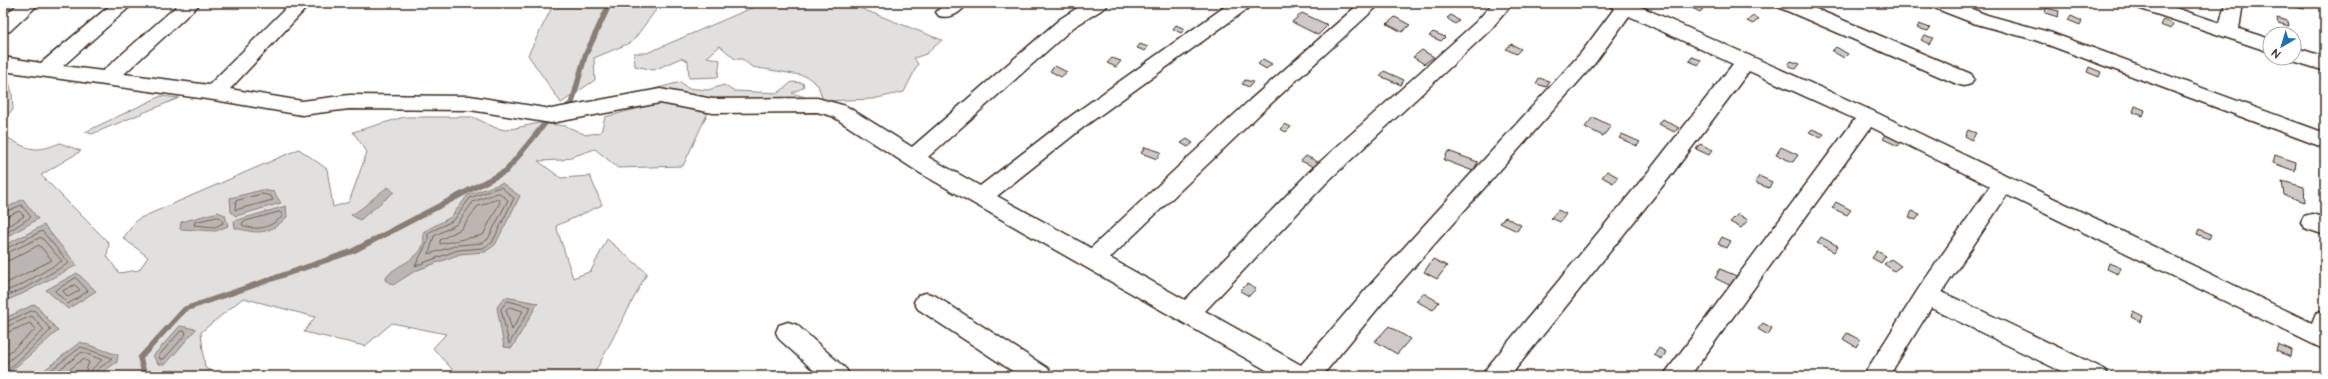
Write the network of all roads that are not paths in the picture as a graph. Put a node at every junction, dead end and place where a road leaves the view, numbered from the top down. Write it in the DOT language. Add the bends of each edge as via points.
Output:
graph roads {
  1 [pos="31,3"];
  2 [pos="125,3"];
  3 [pos="192,3"];
  4 [pos="302,3"];
  5 [pos="1099,3"];
  6 [pos="1243,3"];
  7 [pos="1372,3"];
  8 [pos="1504,3"];
  9 [pos="1785,3"];
  10 [pos="1939,3"];
  11 [pos="2142,3"];
  12 [pos="2234,3"];
  13 [pos="1624,4"];
  14 [pos="3,27"];
  15 [pos="2228,33"];
  16 [pos="2262,44"];
  17 [pos="2302,57"];
  18 [pos="1745,62"];
  19 [pos="3,64"];
  20 [pos="2325,64"];
  21 [pos="45,70"];
  22 [pos="107,78"];
  23 [pos="1964,79"];
  24 [pos="214,92"];
  25 [pos="1868,118"];
  26 [pos="2325,141"];
  27 [pos="913,158"];
  28 [pos="2003,184"];
  29 [pos="982,196"];
  30 [pos="1094,259"];
  31 [pos="1926,295"];
  32 [pos="926,302"];
  33 [pos="1187,314"];
  34 [pos="788,332"];
  35 [pos="2323,333"];
  36 [pos="838,376"];
  37 [pos="1040,376"];
  38 [pos="1299,376"];
  39 [pos="1308,376"];
  40 [pos="1495,376"];
  41 [pos="1676,376"];
  42 [pos="1876,376"];
  43 [pos="2095,376"];
  1 -- 14 [label="street"];
  2 -- 21 [label="street"];
  3 -- 22 [label="street"];
  4 -- 24 [label="street"];
  5 -- 27 [label="street" via="1067,23"];
  6 -- 29 [label="street" via="1078,121"];
  7 -- 30 [label="street" via="1257,104"];
  8 -- 33 [label="street" via="1483,26 1319,176"];
  9 -- 23 [label="street"];
  10 -- 26 [label="street" via="1980,19 2042,36"];
  11 -- 15 [label="street"];
  12 -- 15 [label="street"];
  13 -- 18 [label="street"];
  13 -- 39 [label="street" via="1588,58 1376,294"];
  15 -- 16 [label="street"];
  17 -- 20 [label="street"];
  18 -- 25 [label="street"];
  18 -- 40 [label="street" via="1661,172"];
  19 -- 21 [label="street"];
  21 -- 22 [label="street"];
  22 -- 24 [label="street"];
  24 -- 27 [label="street" via="302,108 349,102 470,104 551,116 655,96 713,106 817,105 839,111"];
  25 -- 28 [label="street"];
  25 -- 41 [label="street"];
  27 -- 29 [label="street"];
  28 -- 31 [label="street"];
  28 -- 35 [label="street"];
  29 -- 30 [label="street"];
  30 -- 33 [label="street"];
  31 -- 42 [label="street"];
  31 -- 43 [label="street"];
  32 -- 37 [label="street"];
  33 -- 38 [label="street"];
  34 -- 36 [label="street"];
}
